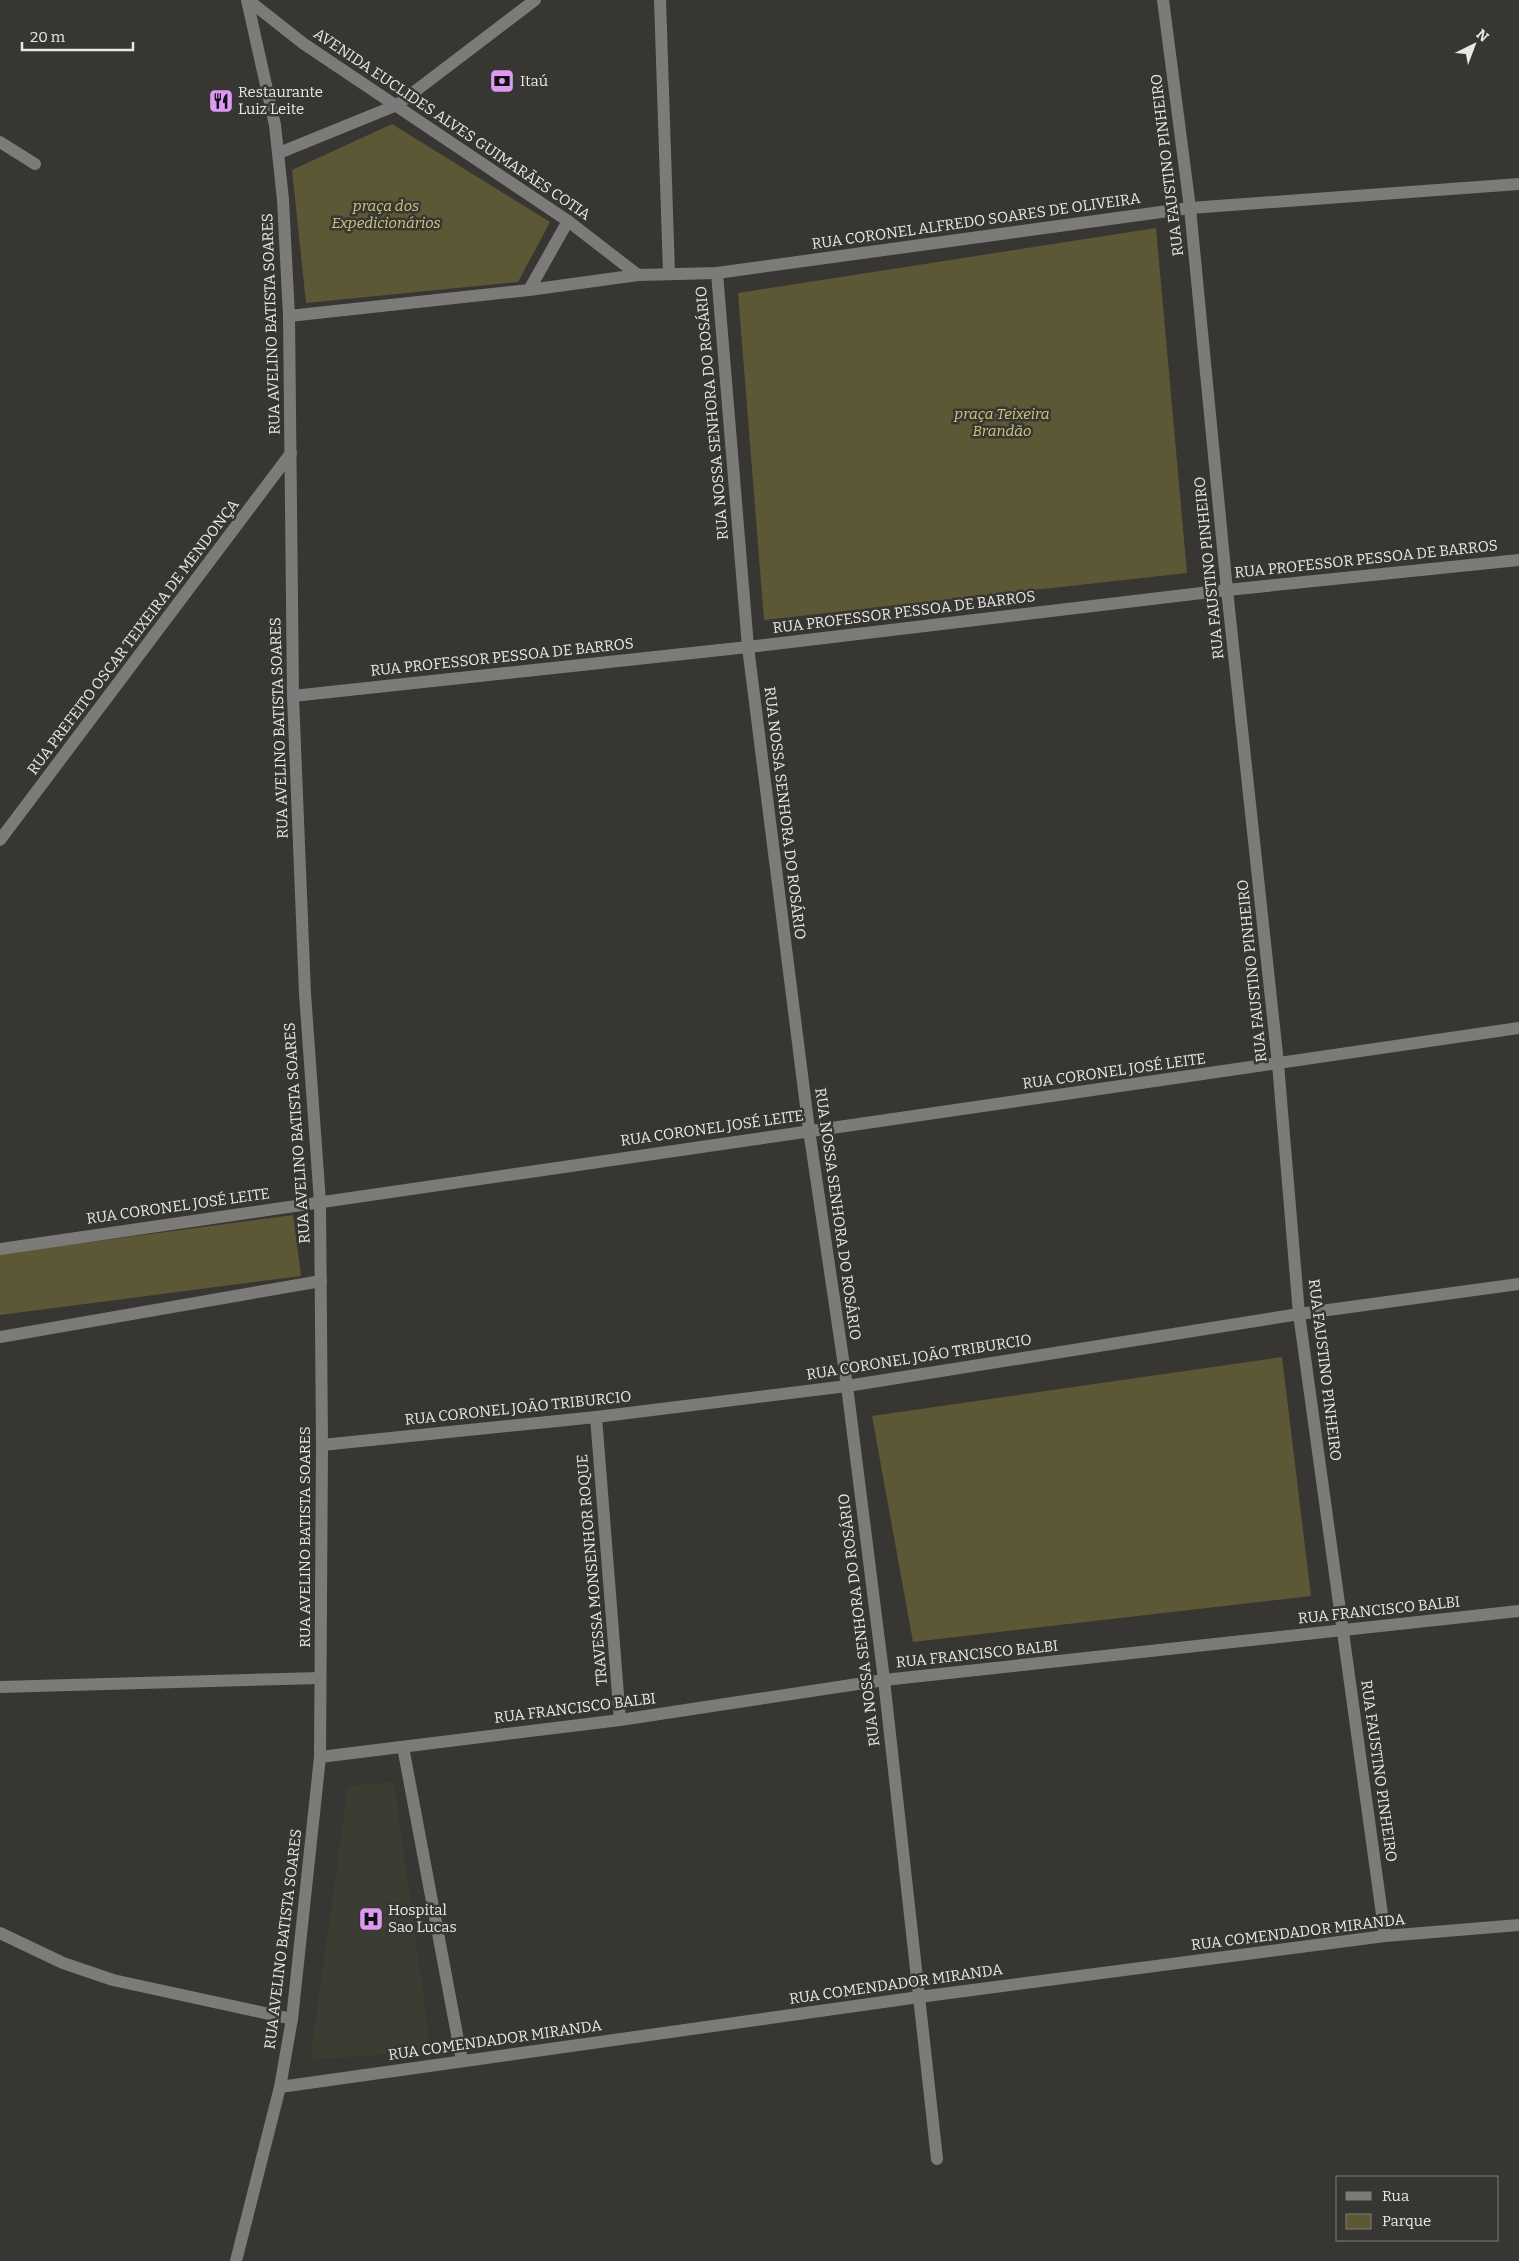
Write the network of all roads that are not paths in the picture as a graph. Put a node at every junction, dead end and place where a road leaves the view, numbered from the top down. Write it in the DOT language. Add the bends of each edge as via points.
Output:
graph roads {
  1 [pos="247,0"];
  2 [pos="535,0"];
  3 [pos="660,0"];
  4 [pos="1163,0"];
  5 [pos="397,105"];
  6 [pos="0,142"];
  7 [pos="279,153"];
  8 [pos="35,164"];
  9 [pos="1519,184"];
  10 [pos="1190,208"];
  11 [pos="568,221"];
  12 [pos="670,273"];
  13 [pos="717,273"];
  14 [pos="638,275"];
  15 [pos="529,290"];
  16 [pos="289,316"];
  17 [pos="291,453"];
  18 [pos="1519,560"];
  19 [pos="1227,590"];
  20 [pos="748,647"];
  21 [pos="293,696"];
  22 [pos="0,840"];
  23 [pos="1519,1028"];
  24 [pos="1278,1064"];
  25 [pos="809,1130"];
  26 [pos="320,1202"];
  27 [pos="0,1249"];
  28 [pos="321,1281"];
  29 [pos="1519,1284"];
  30 [pos="1299,1314"];
  31 [pos="0,1337"];
  32 [pos="846,1386"];
  33 [pos="596,1417"];
  34 [pos="322,1445"];
  35 [pos="1519,1611"];
  36 [pos="1344,1630"];
  37 [pos="320,1678"];
  38 [pos="884,1680"];
  39 [pos="0,1687"];
  40 [pos="620,1720"];
  41 [pos="402,1747"];
  42 [pos="320,1757"];
  43 [pos="1519,1925"];
  44 [pos="0,1933"];
  45 [pos="1385,1936"];
  46 [pos="919,1997"];
  47 [pos="292,2019"];
  48 [pos="462,2061"];
  49 [pos="280,2087"];
  50 [pos="937,2159"];
  51 [pos="236,2261"];
  1 -- 5 [label="street, AVENIDA EUCLIDES ALVES GUIMARÃES COTIA" via="304,44"];
  1 -- 7 [label="street, RUA AVELINO BATISTA SOARES"];
  2 -- 5 [label="street"];
  3 -- 12 [label="street"];
  4 -- 10 [label="street, RUA FAUSTINO PINHEIRO"];
  5 -- 7 [label="street"];
  5 -- 11 [label="street, AVENIDA EUCLIDES ALVES GUIMARÃES COTIA"];
  6 -- 8 [label="street"];
  7 -- 16 [label="street, RUA AVELINO BATISTA SOARES"];
  9 -- 10 [label="street, RUA CORONEL ALFREDO SOARES DE OLIVEIRA"];
  10 -- 13 [label="street, RUA CORONEL ALFREDO SOARES DE OLIVEIRA"];
  10 -- 19 [label="street, RUA FAUSTINO PINHEIRO"];
  11 -- 14 [label="street, AVENIDA EUCLIDES ALVES GUIMARÃES COTIA"];
  11 -- 15 [label="street"];
  12 -- 13 [label="street, RUA CORONEL ALFREDO SOARES DE OLIVEIRA"];
  12 -- 14 [label="street, RUA CORONEL ALFREDO SOARES DE OLIVEIRA"];
  13 -- 20 [label="street, RUA NOSSA SENHORA DO ROSÁRIO"];
  14 -- 15 [label="street, RUA CORONEL ALFREDO SOARES DE OLIVEIRA"];
  15 -- 16 [label="street, RUA CORONEL ALFREDO SOARES DE OLIVEIRA"];
  16 -- 17 [label="street, RUA AVELINO BATISTA SOARES"];
  17 -- 21 [label="street, RUA AVELINO BATISTA SOARES"];
  17 -- 22 [label="street, RUA PREFEITO OSCAR TEIXEIRA DE MENDONÇA"];
  18 -- 19 [label="street, RUA PROFESSOR PESSOA DE BARROS"];
  19 -- 20 [label="street, RUA PROFESSOR PESSOA DE BARROS"];
  19 -- 24 [label="street, RUA FAUSTINO PINHEIRO"];
  20 -- 21 [label="street, RUA PROFESSOR PESSOA DE BARROS"];
  20 -- 25 [label="street, RUA NOSSA SENHORA DO ROSÁRIO"];
  21 -- 26 [label="street, RUA AVELINO BATISTA SOARES" via="304,994"];
  23 -- 24 [label="street, RUA CORONEL JOSÉ LEITE"];
  24 -- 25 [label="street, RUA CORONEL JOSÉ LEITE"];
  24 -- 30 [label="street, RUA FAUSTINO PINHEIRO"];
  25 -- 26 [label="street, RUA CORONEL JOSÉ LEITE"];
  25 -- 32 [label="street, RUA NOSSA SENHORA DO ROSÁRIO"];
  26 -- 27 [label="street, RUA CORONEL JOSÉ LEITE"];
  26 -- 28 [label="street, RUA AVELINO BATISTA SOARES"];
  28 -- 31 [label="street"];
  28 -- 34 [label="street, RUA AVELINO BATISTA SOARES"];
  29 -- 30 [label="street, RUA CORONEL JOÃO TRIBURCIO"];
  30 -- 32 [label="street, RUA CORONEL JOÃO TRIBURCIO"];
  30 -- 36 [label="street, RUA FAUSTINO PINHEIRO"];
  32 -- 33 [label="street, RUA CORONEL JOÃO TRIBURCIO"];
  32 -- 38 [label="street, RUA NOSSA SENHORA DO ROSÁRIO"];
  33 -- 34 [label="street, RUA CORONEL JOÃO TRIBURCIO"];
  33 -- 40 [label="street, TRAVESSA MONSENHOR ROQUE"];
  34 -- 37 [label="street, RUA AVELINO BATISTA SOARES"];
  35 -- 36 [label="street, RUA FRANCISCO BALBI"];
  36 -- 38 [label="street, RUA FRANCISCO BALBI"];
  36 -- 45 [label="street, RUA FAUSTINO PINHEIRO"];
  37 -- 39 [label="street"];
  37 -- 42 [label="street, RUA AVELINO BATISTA SOARES"];
  38 -- 40 [label="street, RUA FRANCISCO BALBI"];
  38 -- 46 [label="street, RUA NOSSA SENHORA DO ROSÁRIO"];
  40 -- 41 [label="street, RUA FRANCISCO BALBI"];
  41 -- 42 [label="street, RUA FRANCISCO BALBI"];
  41 -- 48 [label="street"];
  42 -- 47 [label="street, RUA AVELINO BATISTA SOARES"];
  43 -- 45 [label="street, RUA COMENDADOR MIRANDA"];
  44 -- 47 [label="street" via="63,1962 113,1980"];
  45 -- 46 [label="street, RUA COMENDADOR MIRANDA"];
  46 -- 48 [label="street, RUA COMENDADOR MIRANDA"];
  46 -- 50 [label="street, RUA NOSSA SENHORA DO ROSÁRIO"];
  47 -- 49 [label="street, RUA AVELINO BATISTA SOARES"];
  48 -- 49 [label="street, RUA COMENDADOR MIRANDA"];
  49 -- 51 [label="street, RUA AVELINO BATISTA SOARES"];
}
